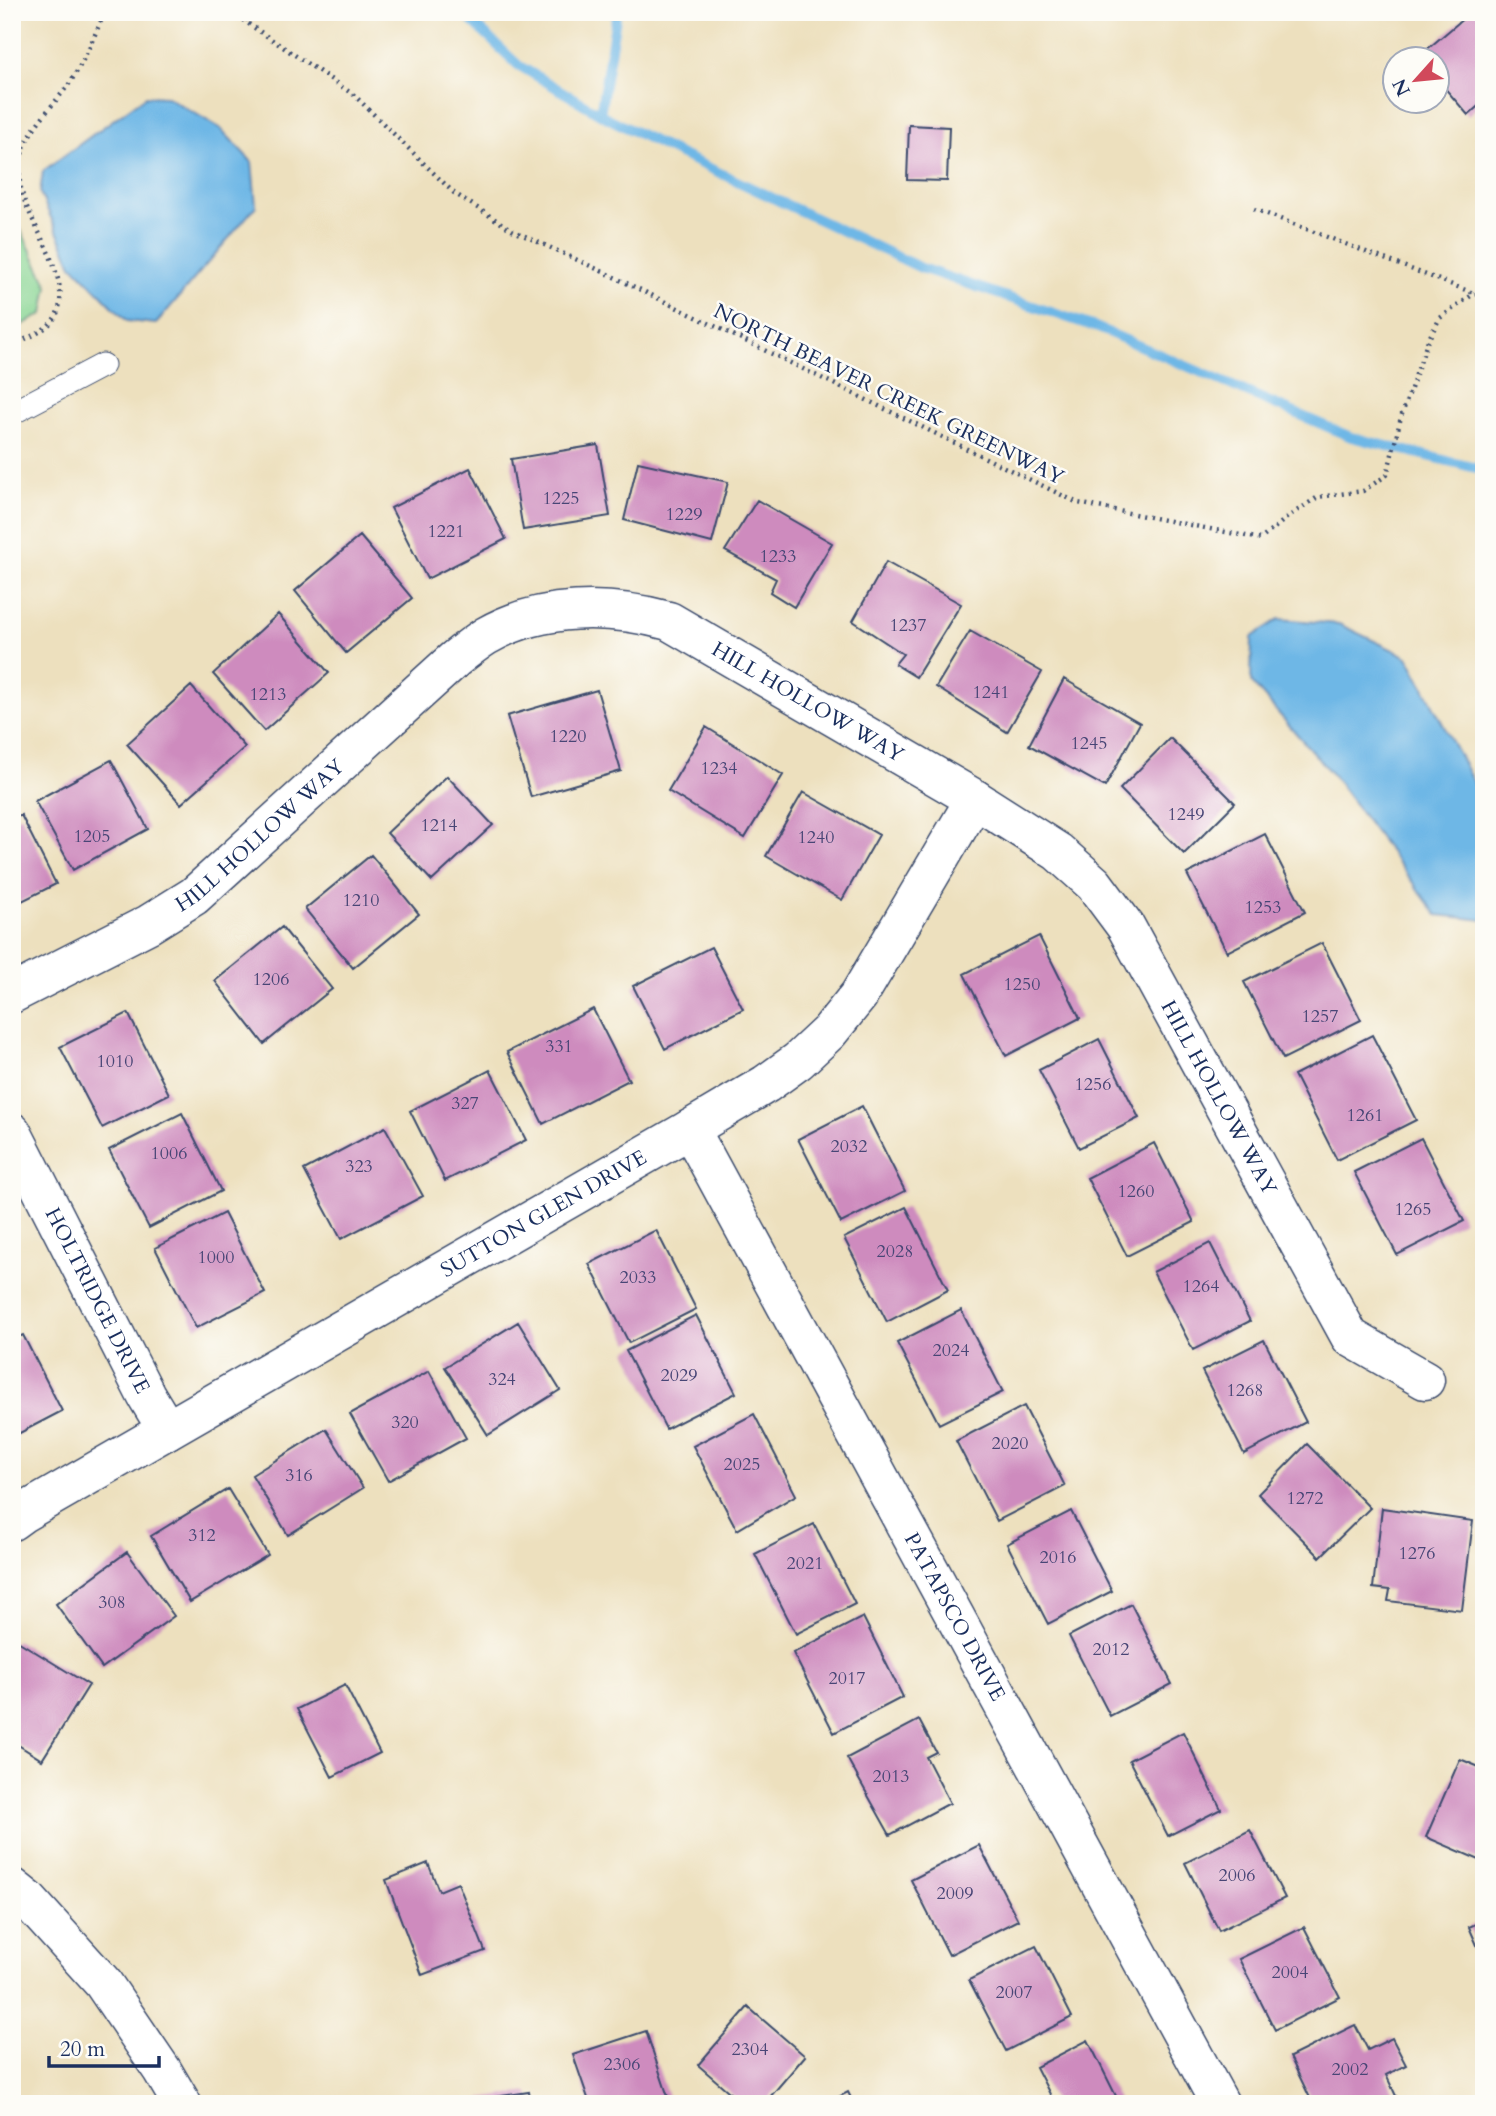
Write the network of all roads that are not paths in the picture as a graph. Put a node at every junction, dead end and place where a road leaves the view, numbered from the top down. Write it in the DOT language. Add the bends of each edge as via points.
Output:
graph roads {
  1 [pos="103,365"];
  2 [pos="12,413"];
  3 [pos="975,799"];
  4 [pos="12,994"];
  5 [pos="690,1129"];
  6 [pos="12,1132"];
  7 [pos="1425,1380"];
  8 [pos="167,1430"];
  9 [pos="12,1521"];
  10 [pos="12,1887"];
  11 [pos="182,2104"];
  12 [pos="1220,2104"];
  1 -- 2 [label="lane"];
  3 -- 4 [label="street, HILL HOLLOW WAY" via="669,621 635,612 599,610 538,615 485,637 456,659 194,896"];
  3 -- 5 [label="street, SUTTON GLEN DRIVE" via="859,995 829,1032 787,1069"];
  3 -- 7 [label="street, HILL HOLLOW WAY" via="1058,852 1094,884 1126,927 1350,1337"];
  5 -- 8 [label="street, SUTTON GLEN DRIVE"];
  5 -- 12 [label="street, PATAPSCO DRIVE"];
  6 -- 8 [label="street, HOLTRIDGE DRIVE"];
  8 -- 9 [label="street, SUTTON GLEN DRIVE"];
  10 -- 11 [label="street" via="103,1983"];
}
